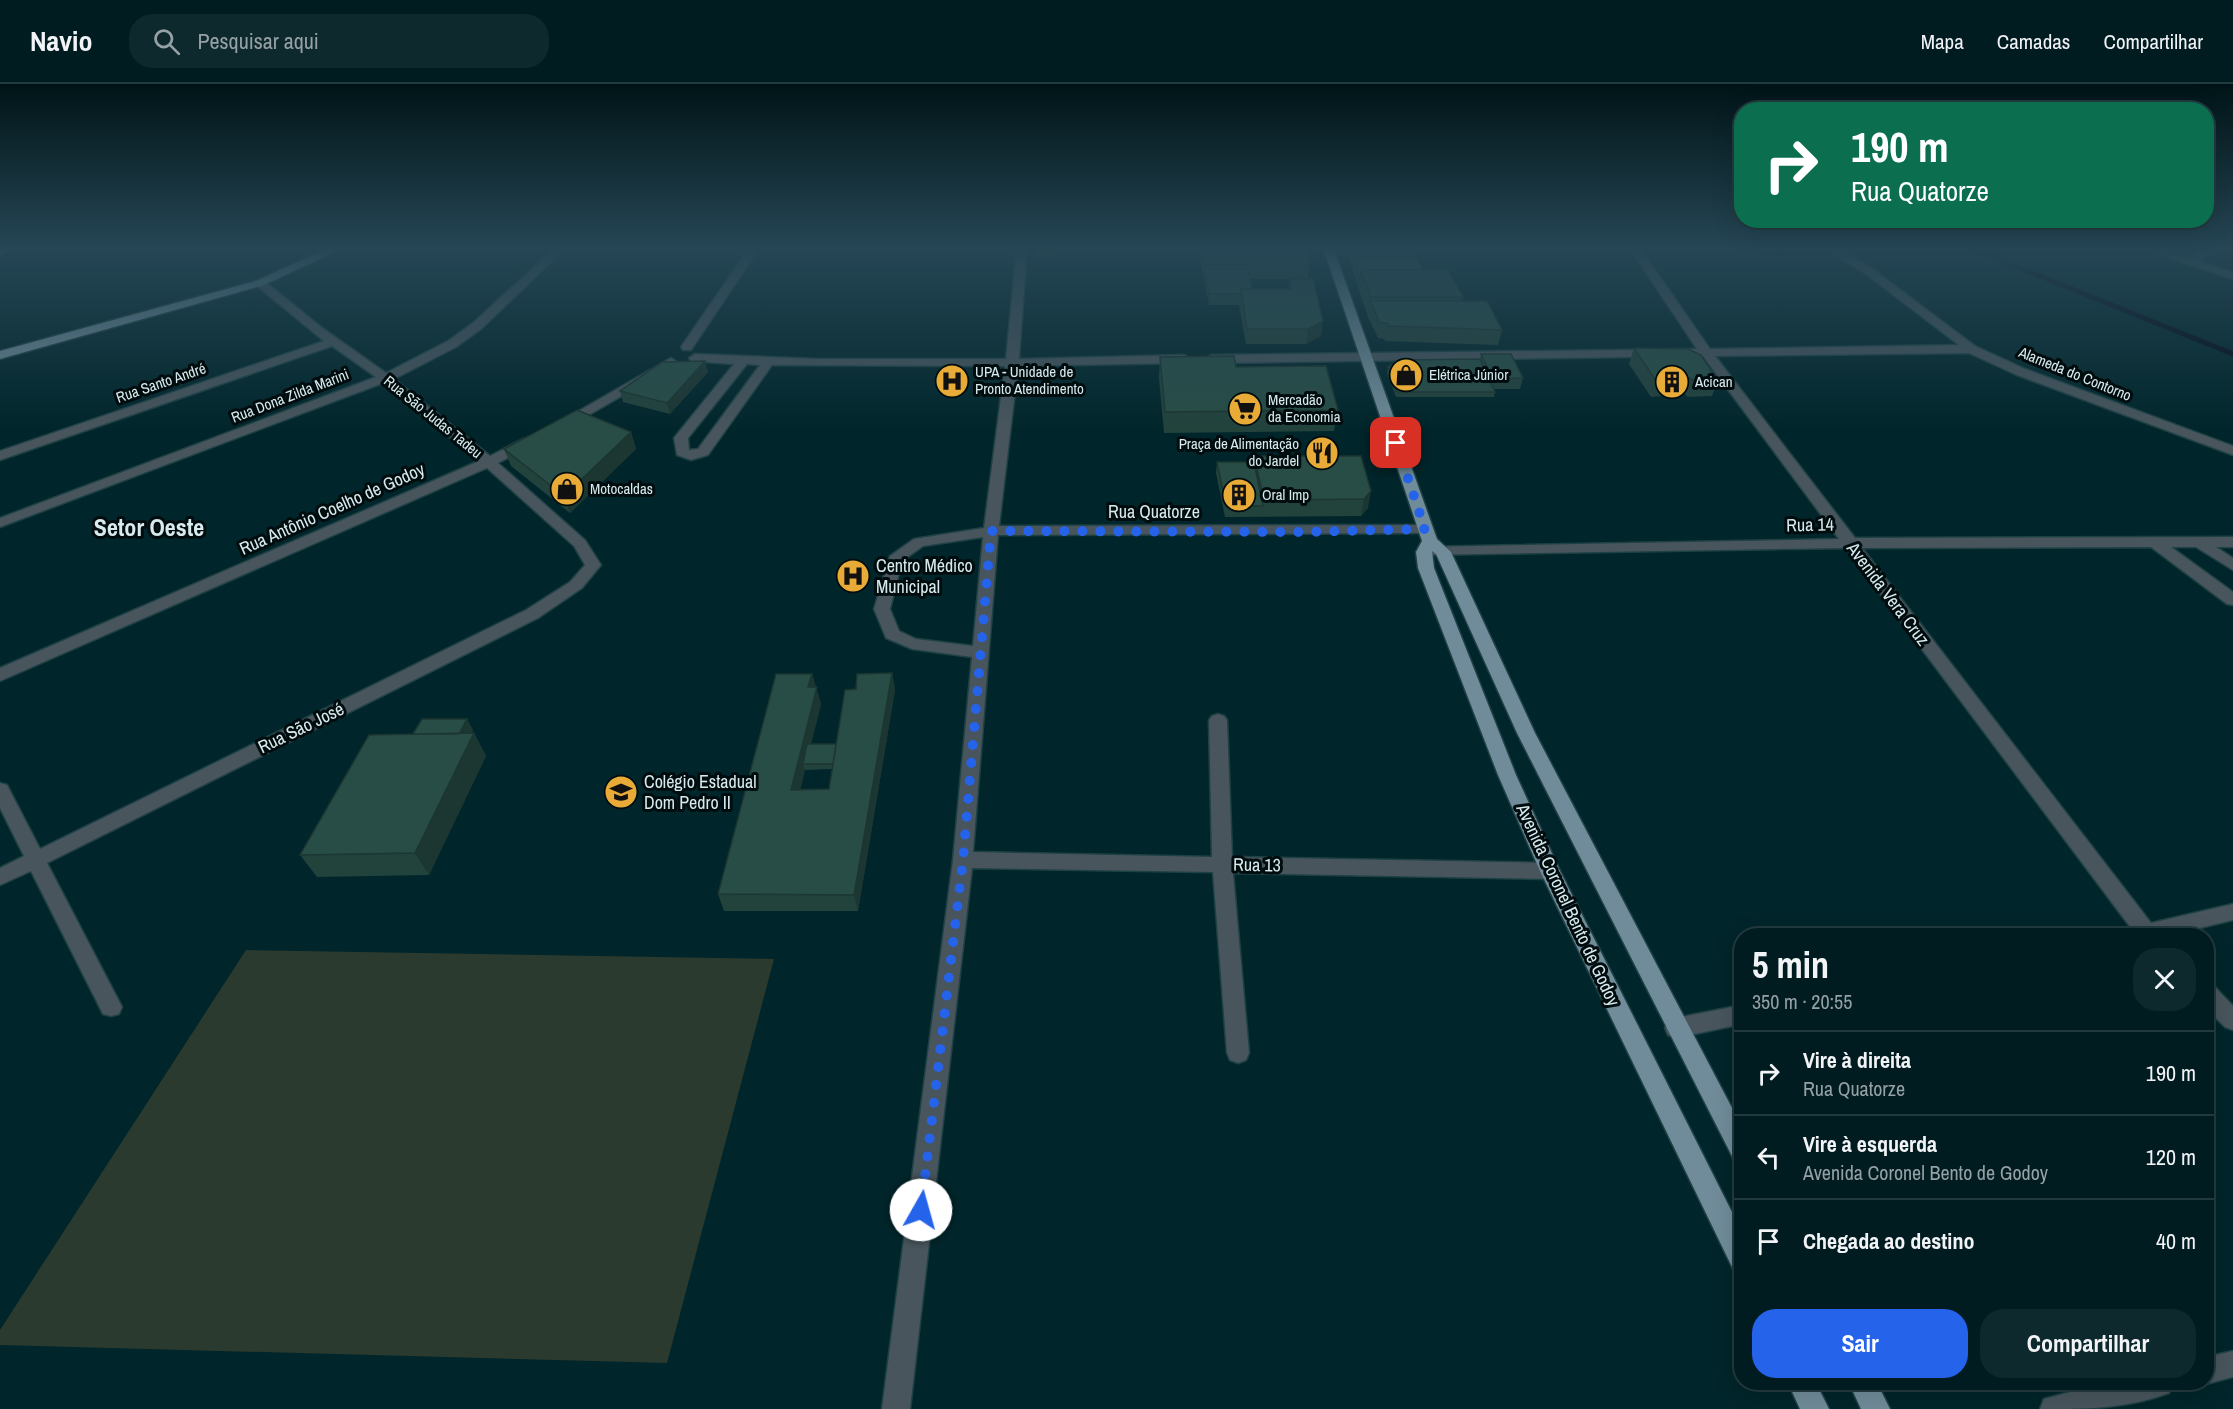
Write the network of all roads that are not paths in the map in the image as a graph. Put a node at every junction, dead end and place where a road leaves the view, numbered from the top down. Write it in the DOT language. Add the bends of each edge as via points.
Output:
graph roads {
  1 [pos="167,309"];
  2 [pos="292,309"];
  3 [pos="494,309"];
  4 [pos="718,309"];
  5 [pos="1017,309"];
  6 [pos="1349,309"];
  7 [pos="1676,309"];
  8 [pos="1918,309"];
  9 [pos="333,342"];
  10 [pos="1971,349"];
  11 [pos="1705,351"];
  12 [pos="691,353"];
  13 [pos="0,355"];
  14 [pos="1366,357"];
  15 [pos="743,361"];
  16 [pos="769,361"];
  17 [pos="1012,362"];
  18 [pos="385,378"];
  19 [pos="2233,451"];
  20 [pos="0,456"];
  21 [pos="489,462"];
  22 [pos="0,523"];
  23 [pos="991,531"];
  24 [pos="2233,542"];
  25 [pos="1849,543"];
  26 [pos="2156,543"];
  27 [pos="2200,543"];
  28 [pos="1431,544"];
  29 [pos="593,565"];
  30 [pos="2233,565"];
  31 [pos="2233,600"];
  32 [pos="982,653"];
  33 [pos="0,675"];
  34 [pos="1218,720"];
  35 [pos="0,790"];
  36 [pos="34,859"];
  37 [pos="963,860"];
  38 [pos="1222,865"];
  39 [pos="1550,872"];
  40 [pos="0,877"];
  41 [pos="2233,912"];
  42 [pos="2137,928"];
  43 [pos="2170,928"];
  44 [pos="2214,1001"];
  45 [pos="111,1007"];
  46 [pos="1734,1016"];
  47 [pos="2233,1020"];
  48 [pos="1676,1028"];
  49 [pos="1239,1053"];
  50 [pos="1734,1137"];
  51 [pos="1734,1244"];
  52 [pos="2233,1364"];
  53 [pos="2214,1369"];
  54 [pos="1806,1390"];
  55 [pos="1866,1390"];
  56 [pos="2130,1390"];
  57 [pos="896,1409"];
  58 [pos="1815,1409"];
  59 [pos="1876,1409"];
  60 [pos="2054,1409"];
  1 -- 13 [label="main road"];
  2 -- 9 [label="street, Rua São Judas Tadeu"];
  3 -- 18 [label="street, Rua Dona Zilda Marini" via="452,344"];
  4 -- 12 [label="street"];
  5 -- 17 [label="street"];
  6 -- 14 [label="main road, Avenida Coronel Bento de Godoy"];
  7 -- 11 [label="street, Avenida Vera Cruz"];
  8 -- 10 [label="street, Alameda do Contorno"];
  9 -- 18 [label="street, Rua São Judas Tadeu"];
  9 -- 20 [label="street, Rua Santo André"];
  10 -- 11 [label="street, Rua Antônio Coelho de Godoy"];
  10 -- 19 [label="street, Alameda do Contorno" via="2121,411"];
  11 -- 14 [label="street, Rua Antônio Coelho de Godoy"];
  11 -- 25 [label="street, Avenida Vera Cruz"];
  12 -- 15 [label="street, Rua Antônio Coelho de Godoy"];
  12 -- 21 [label="street, Rua Antônio Coelho de Godoy" via="685,362 671,362 592,410"];
  14 -- 17 [label="street, Rua Antônio Coelho de Godoy"];
  14 -- 28 [label="main road, Avenida Coronel Bento de Godoy"];
  15 -- 16 [label="street, Rua Antônio Coelho de Godoy"];
  15 -- 16 [label="street" via="681,438 682,452 691,456 703,452"];
  16 -- 17 [label="street, Rua Antônio Coelho de Godoy"];
  17 -- 23 [label="street"];
  18 -- 21 [label="street, Rua São Judas Tadeu"];
  18 -- 22 [label="street, Rua Dona Zilda Marini"];
  21 -- 29 [label="street, Rua São Judas Tadeu" via="580,543"];
  21 -- 33 [label="street, Rua Antônio Coelho de Godoy"];
  23 -- 28 [label="street, Rua Quatorze" via="1302,532"];
  23 -- 32 [label="street"];
  23 -- 32 [label="street, Rua Quatorze" via="919,542 895,559 882,609 891,633 912,645"];
  24 -- 27 [label="street, Rua 14"];
  25 -- 26 [label="street, Rua 14"];
  25 -- 28 [label="street, Rua 14"];
  25 -- 42 [label="street, Avenida Vera Cruz"];
  26 -- 27 [label="street, Rua 14"];
  26 -- 31 [label="street"];
  27 -- 30 [label="street"];
  28 -- 39 [label="main road, Avenida Coronel Bento de Godoy" via="1426,568 1503,765"];
  28 -- 48 [label="main road, Avenida Coronel Bento de Godoy"];
  29 -- 36 [label="street, Rua São José" via="576,585 532,614"];
  32 -- 37 [label="street"];
  34 -- 38 [label="street"];
  35 -- 36 [label="street"];
  36 -- 40 [label="street, Rua São José"];
  36 -- 45 [label="street"];
  37 -- 38 [label="street, Rua 13"];
  37 -- 57 [label="street"];
  38 -- 39 [label="street, Rua 13"];
  38 -- 49 [label="street"];
  39 -- 51 [label="main road, Avenida Coronel Bento de Godoy"];
  41 -- 43 [label="street"];
  44 -- 47 [label="street"];
  46 -- 48 [label="street"];
  48 -- 50 [label="main road, Avenida Coronel Bento de Godoy"];
  52 -- 53 [label="street"];
  54 -- 58 [label="main road"];
  55 -- 59 [label="main road"];
  56 -- 60 [label="street"];
}
